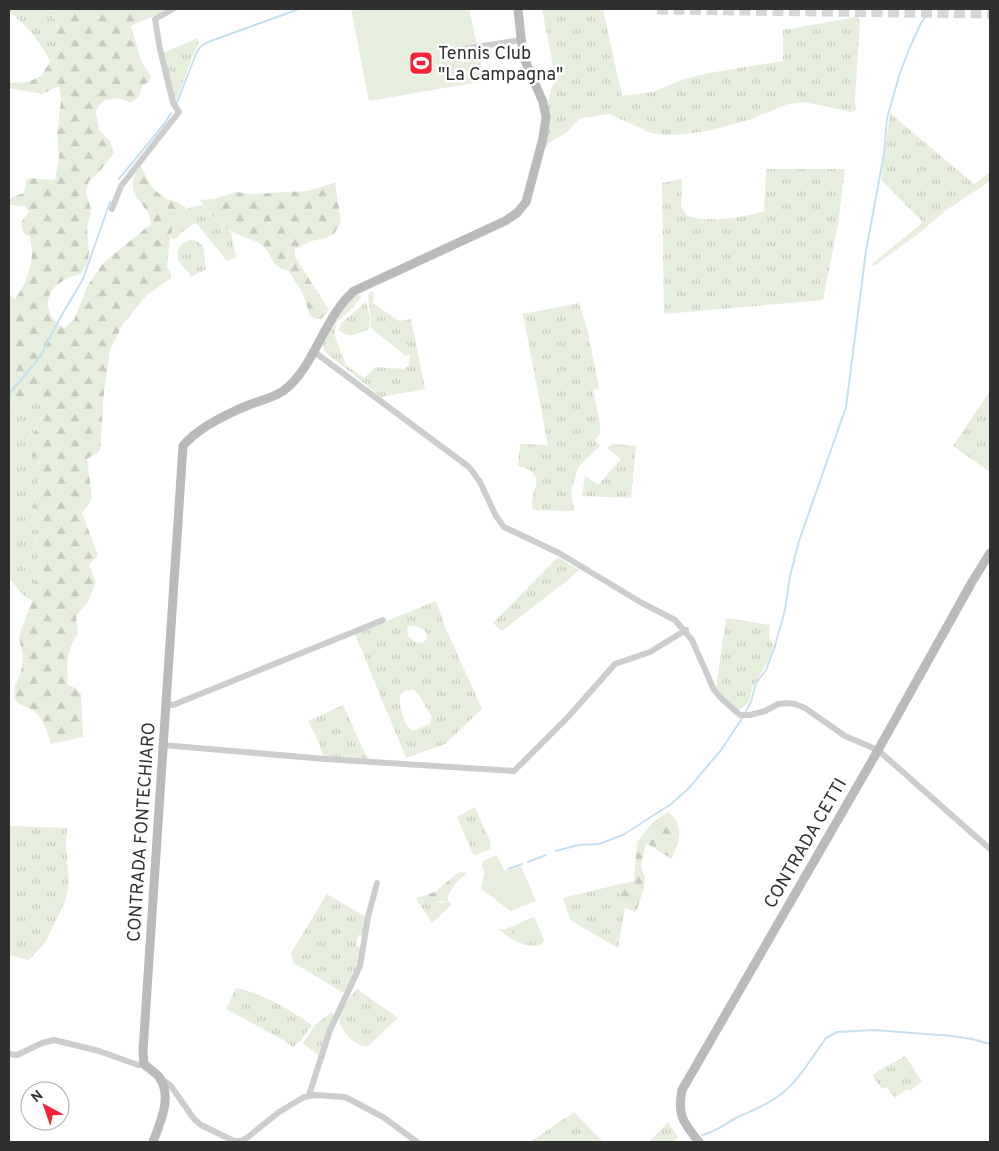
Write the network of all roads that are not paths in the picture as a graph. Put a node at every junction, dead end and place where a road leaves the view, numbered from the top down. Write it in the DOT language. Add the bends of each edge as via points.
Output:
graph roads {
  1 [pos="173,9"];
  2 [pos="518,9"];
  3 [pos="521,40"];
  4 [pos="444,52"];
  5 [pos="112,209"];
  6 [pos="313,351"];
  7 [pos="990,553"];
  8 [pos="383,620"];
  9 [pos="686,630"];
  10 [pos="165,704"];
  11 [pos="163,745"];
  12 [pos="878,750"];
  13 [pos="990,849"];
  14 [pos="377,883"];
  15 [pos="9,1054"];
  16 [pos="144,1064"];
  17 [pos="158,1076"];
  18 [pos="309,1095"];
  19 [pos="153,1142"];
  20 [pos="417,1142"];
  21 [pos="699,1142"];
  1 -- 5 [label="street" via="155,19 173,103 179,112 124,181"];
  2 -- 3 [label="street, CONTRADA FONTECHIARO"];
  3 -- 4 [label="street"];
  3 -- 6 [label="street, CONTRADA FONTECHIARO" via="523,56 546,117 526,202 505,221 354,291 334,314"];
  6 -- 9 [label="street" via="468,468 480,482 504,527 559,552 676,620"];
  6 -- 10 [label="street, CONTRADA FONTECHIARO" via="300,373 282,392 235,410 189,437 183,446"];
  7 -- 12 [label="street, CONTRADA CETTI"];
  8 -- 10 [label="street" via="173,705"];
  9 -- 11 [label="street" via="650,652 615,664 514,771"];
  9 -- 12 [label="street" via="714,690 740,715 758,713 778,704 796,704 845,736"];
  10 -- 11 [label="street, CONTRADA FONTECHIARO"];
  11 -- 16 [label="street, CONTRADA FONTECHIARO"];
  12 -- 13 [label="street"];
  12 -- 21 [label="street, CONTRADA CETTI" via="682,1090 681,1118"];
  14 -- 18 [label="street" via="360,966 330,1030"];
  15 -- 16 [label="street" via="17,1055 54,1040 138,1065"];
  16 -- 17 [label="street"];
  17 -- 18 [label="street" via="171,1086 201,1125 234,1141 248,1138 279,1112"];
  17 -- 19 [label="street" via="166,1096"];
  18 -- 20 [label="street" via="345,1097 383,1117"];
}
